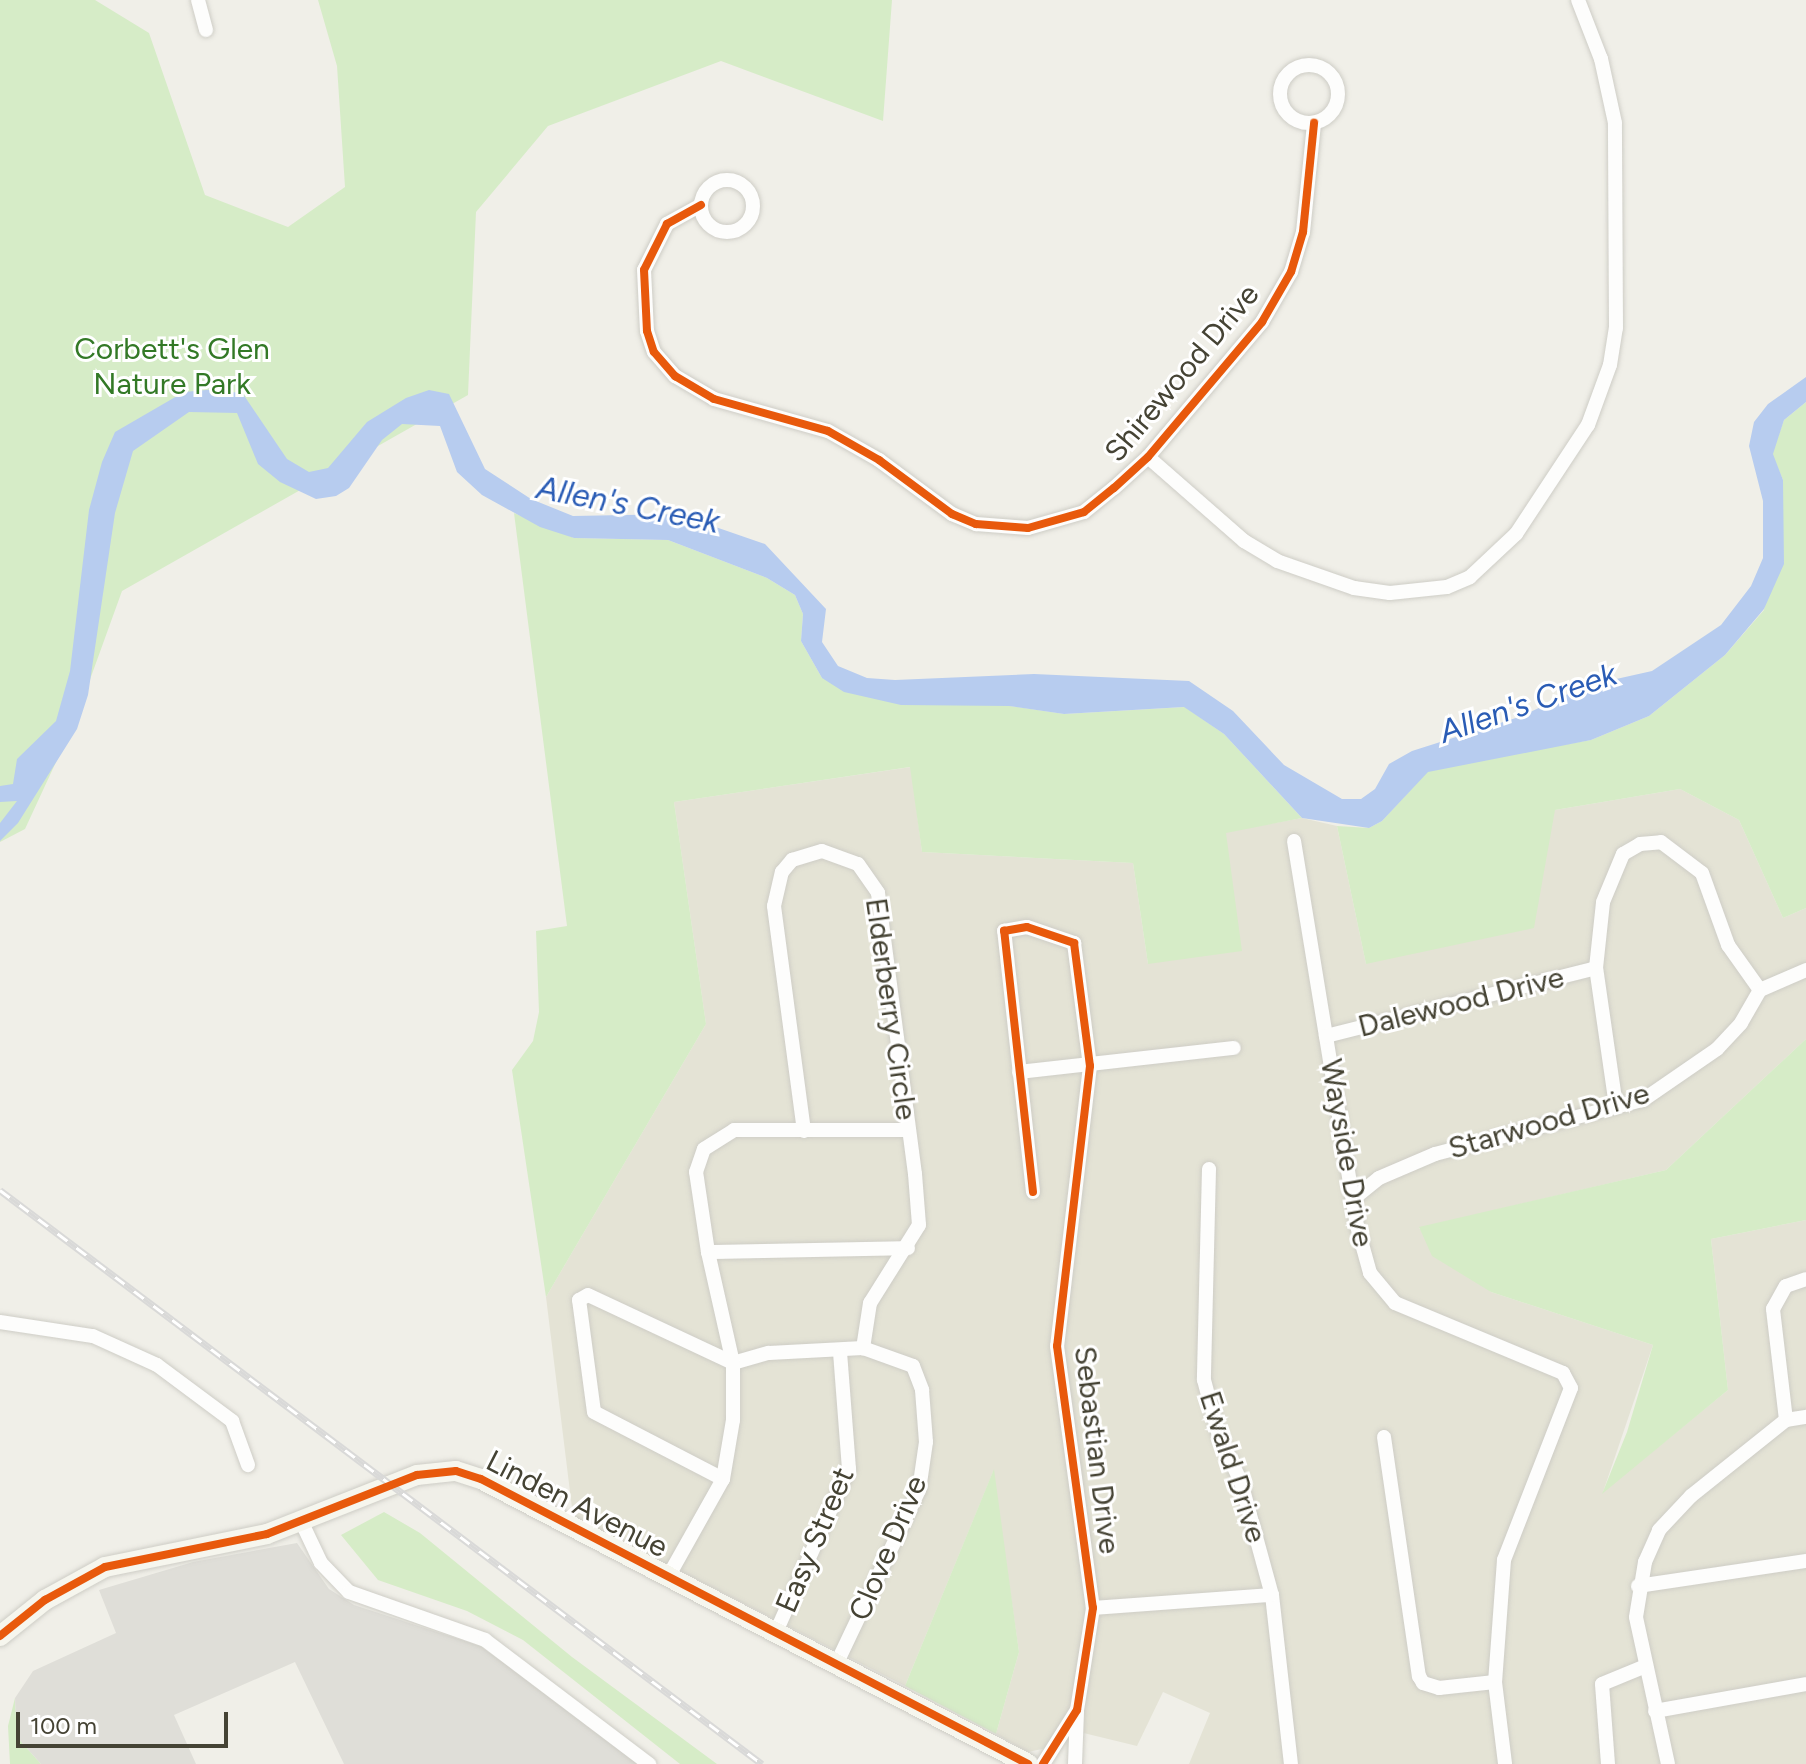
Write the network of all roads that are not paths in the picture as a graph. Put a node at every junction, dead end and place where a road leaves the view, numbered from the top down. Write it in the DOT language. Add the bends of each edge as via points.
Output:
graph roads {
  1 [pos="198,0"];
  2 [pos="1578,0"];
  3 [pos="206,30"];
  4 [pos="1314,123"];
  5 [pos="701,205"];
  6 [pos="1148,457"];
  7 [pos="1294,841"];
  8 [pos="1596,968"];
  9 [pos="1806,970"];
  10 [pos="1760,990"];
  11 [pos="1326,1036"];
  12 [pos="1234,1048"];
  13 [pos="1090,1066"];
  14 [pos="1019,1072"];
  15 [pos="1616,1106"];
  16 [pos="907,1130"];
  17 [pos="804,1131"];
  18 [pos="1209,1169"];
  19 [pos="1033,1192"];
  20 [pos="1353,1199"];
  21 [pos="908,1248"];
  22 [pos="708,1252"];
  23 [pos="1806,1279"];
  24 [pos="0,1322"];
  25 [pos="863,1348"];
  26 [pos="840,1352"];
  27 [pos="733,1363"];
  28 [pos="1806,1417"];
  29 [pos="1786,1420"];
  30 [pos="1384,1437"];
  31 [pos="248,1465"];
  32 [pos="723,1479"];
  33 [pos="302,1523"];
  34 [pos="1806,1561"];
  35 [pos="668,1577"];
  36 [pos="1638,1586"];
  37 [pos="1272,1595"];
  38 [pos="1093,1608"];
  39 [pos="776,1632"];
  40 [pos="0,1636"];
  41 [pos="837,1663"];
  42 [pos="1643,1667"];
  43 [pos="1495,1682"];
  44 [pos="1806,1684"];
  45 [pos="1077,1710"];
  46 [pos="1655,1711"];
  47 [pos="649,1764"];
  48 [pos="1028,1764"];
  49 [pos="1043,1764"];
  50 [pos="1075,1764"];
  51 [pos="1291,1764"];
  52 [pos="1505,1764"];
  53 [pos="1608,1764"];
  54 [pos="1668,1764"];
  1 -- 3 [label="street"];
  2 -- 6 [label="street" via="1601,59 1615,123 1616,328 1610,365 1588,425 1555,481 1508,543 1470,577 1447,587 1390,593 1354,588 1277,561 1244,541"];
  4 -- 4 [label="street" via="1288,114 1280,97 1291,72 1309,65 1327,71 1338,87 1336,106"];
  4 -- 6 [label="street, Shirewood Drive" via="1310,199 1285,285 1262,322"];
  5 -- 6 [label="street, Shirewood Drive" via="667,224 653,245 641,289 654,352 691,388 828,431 879,460 939,506 976,524 1028,528 1084,512"];
  7 -- 11 [label="street, Wayside Drive"];
  8 -- 10 [label="street" via="1603,902 1623,854 1640,844 1661,842 1702,873 1728,945"];
  8 -- 11 [label="street, Dalewood Drive"];
  8 -- 15 [label="street"];
  9 -- 10 [label="street"];
  10 -- 15 [label="street, Starwood Drive" via="1741,1023 1717,1049 1643,1100"];
  11 -- 20 [label="street, Wayside Drive"];
  12 -- 13 [label="street"];
  13 -- 14 [label="street"];
  13 -- 14 [label="street, Sebastian Drive" via="1074,943 1027,927 1004,931"];
  13 -- 38 [label="street, Sebastian Drive" via="1057,1346"];
  14 -- 19 [label="street, Sebastian Drive"];
  15 -- 20 [label="street, Starwood Drive" via="1435,1154 1379,1178"];
  16 -- 17 [label="street"];
  16 -- 17 [label="street, Elderberry Circle" via="878,893 858,864 822,851 792,860 782,872 774,906"];
  16 -- 21 [label="street, Elderberry Circle" via="919,1225"];
  17 -- 22 [label="street" via="734,1130 704,1149 696,1172"];
  18 -- 37 [label="street, Ewald Drive" via="1204,1380 1219,1436 1241,1482"];
  20 -- 43 [label="street, Wayside Drive" via="1370,1273 1395,1303 1563,1373 1571,1388 1504,1560"];
  21 -- 22 [label="street"];
  21 -- 25 [label="street, Elderberry Circle" via="870,1303"];
  22 -- 27 [label="street"];
  23 -- 29 [label="street" via="1786,1286 1773,1309"];
  24 -- 31 [label="street" via="93,1336 157,1365 232,1421"];
  25 -- 26 [label="street, Clove Drive"];
  25 -- 41 [label="street, Clove Drive" via="913,1366 926,1417 924,1474"];
  26 -- 27 [label="street, Clove Drive" via="769,1353"];
  26 -- 39 [label="street, Easy Street" via="849,1469"];
  27 -- 32 [label="street" via="733,1420"];
  27 -- 32 [label="street" via="588,1295 579,1300 594,1412"];
  28 -- 29 [label="street"];
  29 -- 36 [label="street" via="1691,1496 1659,1530"];
  30 -- 43 [label="street" via="1419,1676 1439,1688"];
  32 -- 35 [label="street"];
  33 -- 35 [label="street, Linden Avenue" via="440,1470 481,1479"];
  33 -- 40 [label="street, Linden Avenue" via="105,1567 45,1600"];
  33 -- 47 [label="street" via="321,1563 349,1592 485,1640"];
  34 -- 36 [label="street"];
  35 -- 39 [label="street, Linden Avenue"];
  36 -- 42 [label="street"];
  37 -- 38 [label="street"];
  37 -- 51 [label="street, Ewald Drive"];
  38 -- 45 [label="street, Sebastian Drive"];
  39 -- 41 [label="street, Linden Avenue"];
  41 -- 48 [label="street, Linden Avenue"];
  42 -- 46 [label="street"];
  42 -- 53 [label="street" via="1602,1684"];
  43 -- 52 [label="street, Wayside Drive"];
  44 -- 46 [label="street"];
  45 -- 49 [label="street, Sebastian Drive"];
  45 -- 50 [label="street, Sebastian Drive"];
  46 -- 54 [label="street"];
}
